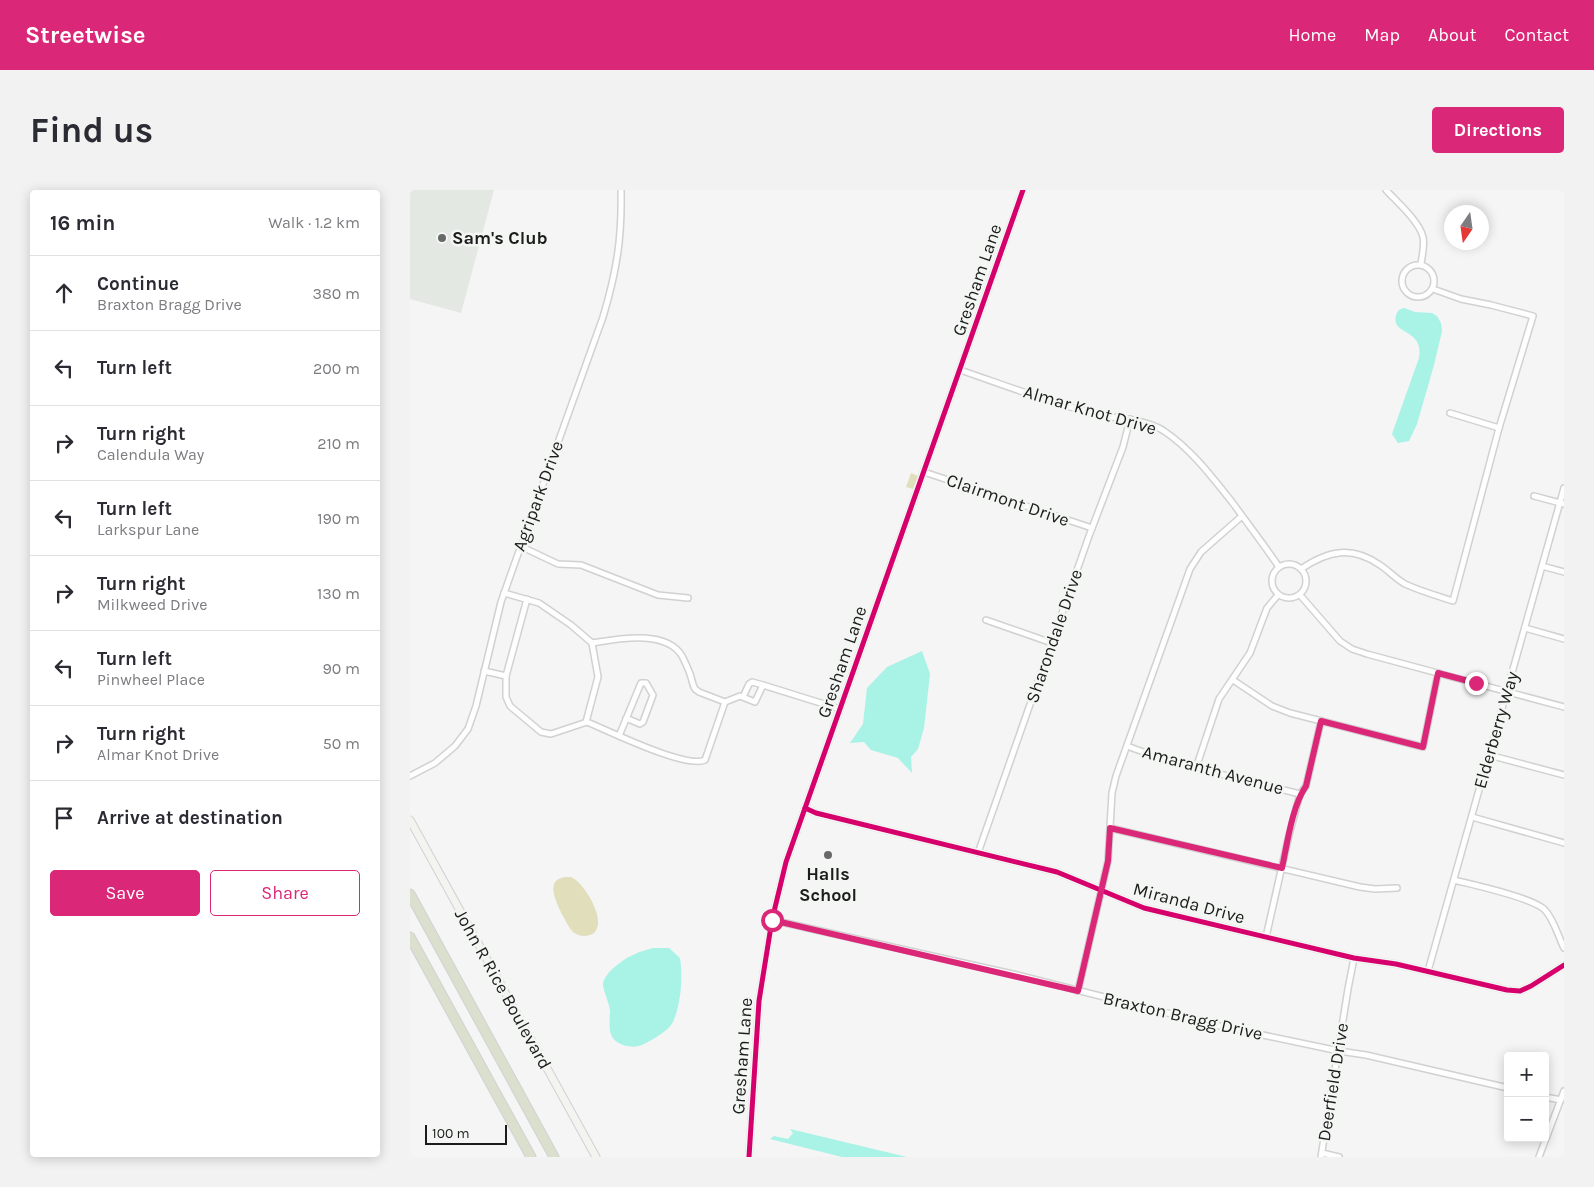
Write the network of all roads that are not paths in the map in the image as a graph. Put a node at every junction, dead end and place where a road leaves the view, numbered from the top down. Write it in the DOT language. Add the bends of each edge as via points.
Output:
graph roads {
  1 [pos="621,190"];
  2 [pos="1023,190"];
  3 [pos="1386,190"];
  4 [pos="1421,264"];
  5 [pos="1433,289"];
  6 [pos="960,370"];
  7 [pos="1450,413"];
  8 [pos="1130,419"];
  9 [pos="1499,428"];
  10 [pos="924,472"];
  11 [pos="1564,488"];
  12 [pos="1534,496"];
  13 [pos="1562,503"];
  14 [pos="1242,516"];
  15 [pos="1092,528"];
  16 [pos="520,546"];
  17 [pos="1542,566"];
  18 [pos="1279,567"];
  19 [pos="1302,569"];
  20 [pos="1564,572"];
  21 [pos="504,593"];
  22 [pos="1278,595"];
  23 [pos="1300,595"];
  24 [pos="688,598"];
  25 [pos="527,599"];
  26 [pos="986,620"];
  27 [pos="1525,628"];
  28 [pos="1564,639"];
  29 [pos="592,643"];
  30 [pos="1052,643"];
  31 [pos="484,671"];
  32 [pos="1438,673"];
  33 [pos="506,676"];
  34 [pos="1233,680"];
  35 [pos="763,685"];
  36 [pos="1507,690"];
  37 [pos="743,697"];
  38 [pos="725,702"];
  39 [pos="1564,707"];
  40 [pos="840,709"];
  41 [pos="626,718"];
  42 [pos="1321,721"];
  43 [pos="586,722"];
  44 [pos="620,736"];
  45 [pos="1127,746"];
  46 [pos="1489,755"];
  47 [pos="1196,768"];
  48 [pos="410,776"];
  49 [pos="1564,776"];
  50 [pos="1300,794"];
  51 [pos="805,808"];
  52 [pos="1472,817"];
  53 [pos="410,820"];
  54 [pos="1110,828"];
  55 [pos="1564,843"];
  56 [pos="978,852"];
  57 [pos="1282,868"];
  58 [pos="1454,880"];
  59 [pos="1397,888"];
  60 [pos="1102,890"];
  61 [pos="410,894"];
  62 [pos="772,920"];
  63 [pos="1266,937"];
  64 [pos="410,938"];
  65 [pos="1564,948"];
  66 [pos="1354,958"];
  67 [pos="1564,965"];
  68 [pos="1428,971"];
  69 [pos="1078,991"];
  70 [pos="1339,1051"];
  71 [pos="1504,1087"];
  72 [pos="1564,1091"];
  73 [pos="1549,1098"];
  74 [pos="1561,1100"];
  75 [pos="1321,1155"];
  76 [pos="531,1157"];
  77 [pos="554,1157"];
  78 [pos="596,1157"];
  79 [pos="749,1157"];
  80 [pos="1338,1157"];
  81 [pos="1539,1157"];
  1 -- 16 [label="street, Agripark Drive" via="622,221 613,284"];
  2 -- 6 [label="street, Gresham Lane"];
  3 -- 4 [label="street" via="1412,218 1422,235"];
  4 -- 5 [label="street" via="1433,272"];
  4 -- 5 [label="street" via="1407,269 1402,279 1403,286 1409,294 1420,297"];
  5 -- 9 [label="street" via="1534,316"];
  6 -- 8 [label="street, Almar Knot Drive" via="1031,395 1094,413"];
  6 -- 10 [label="street, Gresham Lane"];
  7 -- 9 [label="street"];
  8 -- 14 [label="street, Almar Knot Drive" via="1162,430 1183,446 1210,474"];
  8 -- 15 [label="street, Sharondale Drive" via="1123,448"];
  9 -- 19 [label="street" via="1453,601 1406,584 1359,554 1341,552"];
  10 -- 15 [label="street, Clairmont Drive"];
  10 -- 40 [label="street, Gresham Lane"];
  11 -- 13 [label="street, Elderberry Way"];
  12 -- 13 [label="street"];
  13 -- 17 [label="street, Elderberry Way"];
  14 -- 18 [label="street, Almar Knot Drive"];
  14 -- 45 [label="street" via="1201,552 1190,569"];
  15 -- 30 [label="street, Sharondale Drive"];
  16 -- 21 [label="street, Agripark Drive"];
  16 -- 24 [label="street" via="558,564 581,565 658,594"];
  17 -- 20 [label="street"];
  17 -- 27 [label="street, Elderberry Way"];
  18 -- 19 [label="street" via="1292,564"];
  18 -- 22 [label="street" via="1272,581"];
  19 -- 23 [label="street" via="1307,581"];
  21 -- 25 [label="street"];
  21 -- 31 [label="street, Agripark Drive"];
  22 -- 23 [label="street" via="1288,599"];
  22 -- 34 [label="street" via="1272,600 1253,646"];
  23 -- 32 [label="street" via="1345,645"];
  25 -- 29 [label="street" via="544,606"];
  25 -- 33 [label="street"];
  26 -- 30 [label="street"];
  27 -- 28 [label="street"];
  27 -- 36 [label="street, Elderberry Way"];
  29 -- 38 [label="street" via="626,638 663,642 681,655 699,692"];
  29 -- 43 [label="street" via="598,677"];
  30 -- 56 [label="street, Sharondale Drive"];
  31 -- 33 [label="street"];
  31 -- 48 [label="street, Agripark Drive" via="468,729 455,746 435,763"];
  32 -- 36 [label="street"];
  32 -- 42 [label="street" via="1423,747"];
  33 -- 43 [label="street" via="506,696 510,706 541,732 551,734"];
  34 -- 42 [label="street" via="1282,710"];
  34 -- 47 [label="street" via="1215,706"];
  35 -- 37 [label="street" via="752,682"];
  35 -- 37 [label="street" via="756,702"];
  35 -- 40 [label="street"];
  36 -- 39 [label="street"];
  36 -- 46 [label="street, Elderberry Way"];
  37 -- 38 [label="street"];
  38 -- 44 [label="street" via="705,760 701,762 664,754"];
  40 -- 51 [label="street, Gresham Lane"];
  41 -- 41 [label="street" via="641,683 646,683 653,696 643,722 640,724"];
  41 -- 44 [label="street"];
  42 -- 50 [label="street" via="1306,786"];
  43 -- 44 [label="street"];
  45 -- 47 [label="street, Amaranth Avenue"];
  45 -- 54 [label="street" via="1112,793"];
  46 -- 49 [label="street"];
  46 -- 52 [label="street, Elderberry Way"];
  47 -- 50 [label="street, Amaranth Avenue"];
  50 -- 57 [label="street"];
  51 -- 56 [label="street, Miranda Drive"];
  51 -- 62 [label="street, Gresham Lane" via="786,862"];
  52 -- 55 [label="street"];
  52 -- 58 [label="street, Elderberry Way"];
  53 -- 78 [label="street, John R Rice Boulevard"];
  54 -- 57 [label="street"];
  54 -- 60 [label="street"];
  56 -- 60 [label="street, Miranda Drive" via="1056,872"];
  57 -- 59 [label="street" via="1375,889"];
  57 -- 63 [label="street"];
  58 -- 65 [label="street" via="1531,902 1544,910"];
  58 -- 68 [label="street, Elderberry Way"];
  60 -- 63 [label="street, Miranda Drive" via="1144,908"];
  60 -- 69 [label="street"];
  61 -- 77 [label="highway"];
  62 -- 69 [label="street, Braxton Bragg Drive"];
  62 -- 79 [label="street, Gresham Lane" via="759,1001"];
  63 -- 66 [label="street, Miranda Drive"];
  64 -- 76 [label="highway"];
  66 -- 68 [label="street, Miranda Drive"];
  66 -- 70 [label="street, Deerfield Drive"];
  67 -- 68 [label="street, Miranda Drive" via="1520,991"];
  69 -- 70 [label="street, Braxton Bragg Drive"];
  70 -- 71 [label="street, Braxton Bragg Drive"];
  70 -- 75 [label="street, Deerfield Drive"];
  72 -- 74 [label="street"];
  73 -- 74 [label="street"];
  74 -- 81 [label="street"];
  75 -- 80 [label="street"];
}
